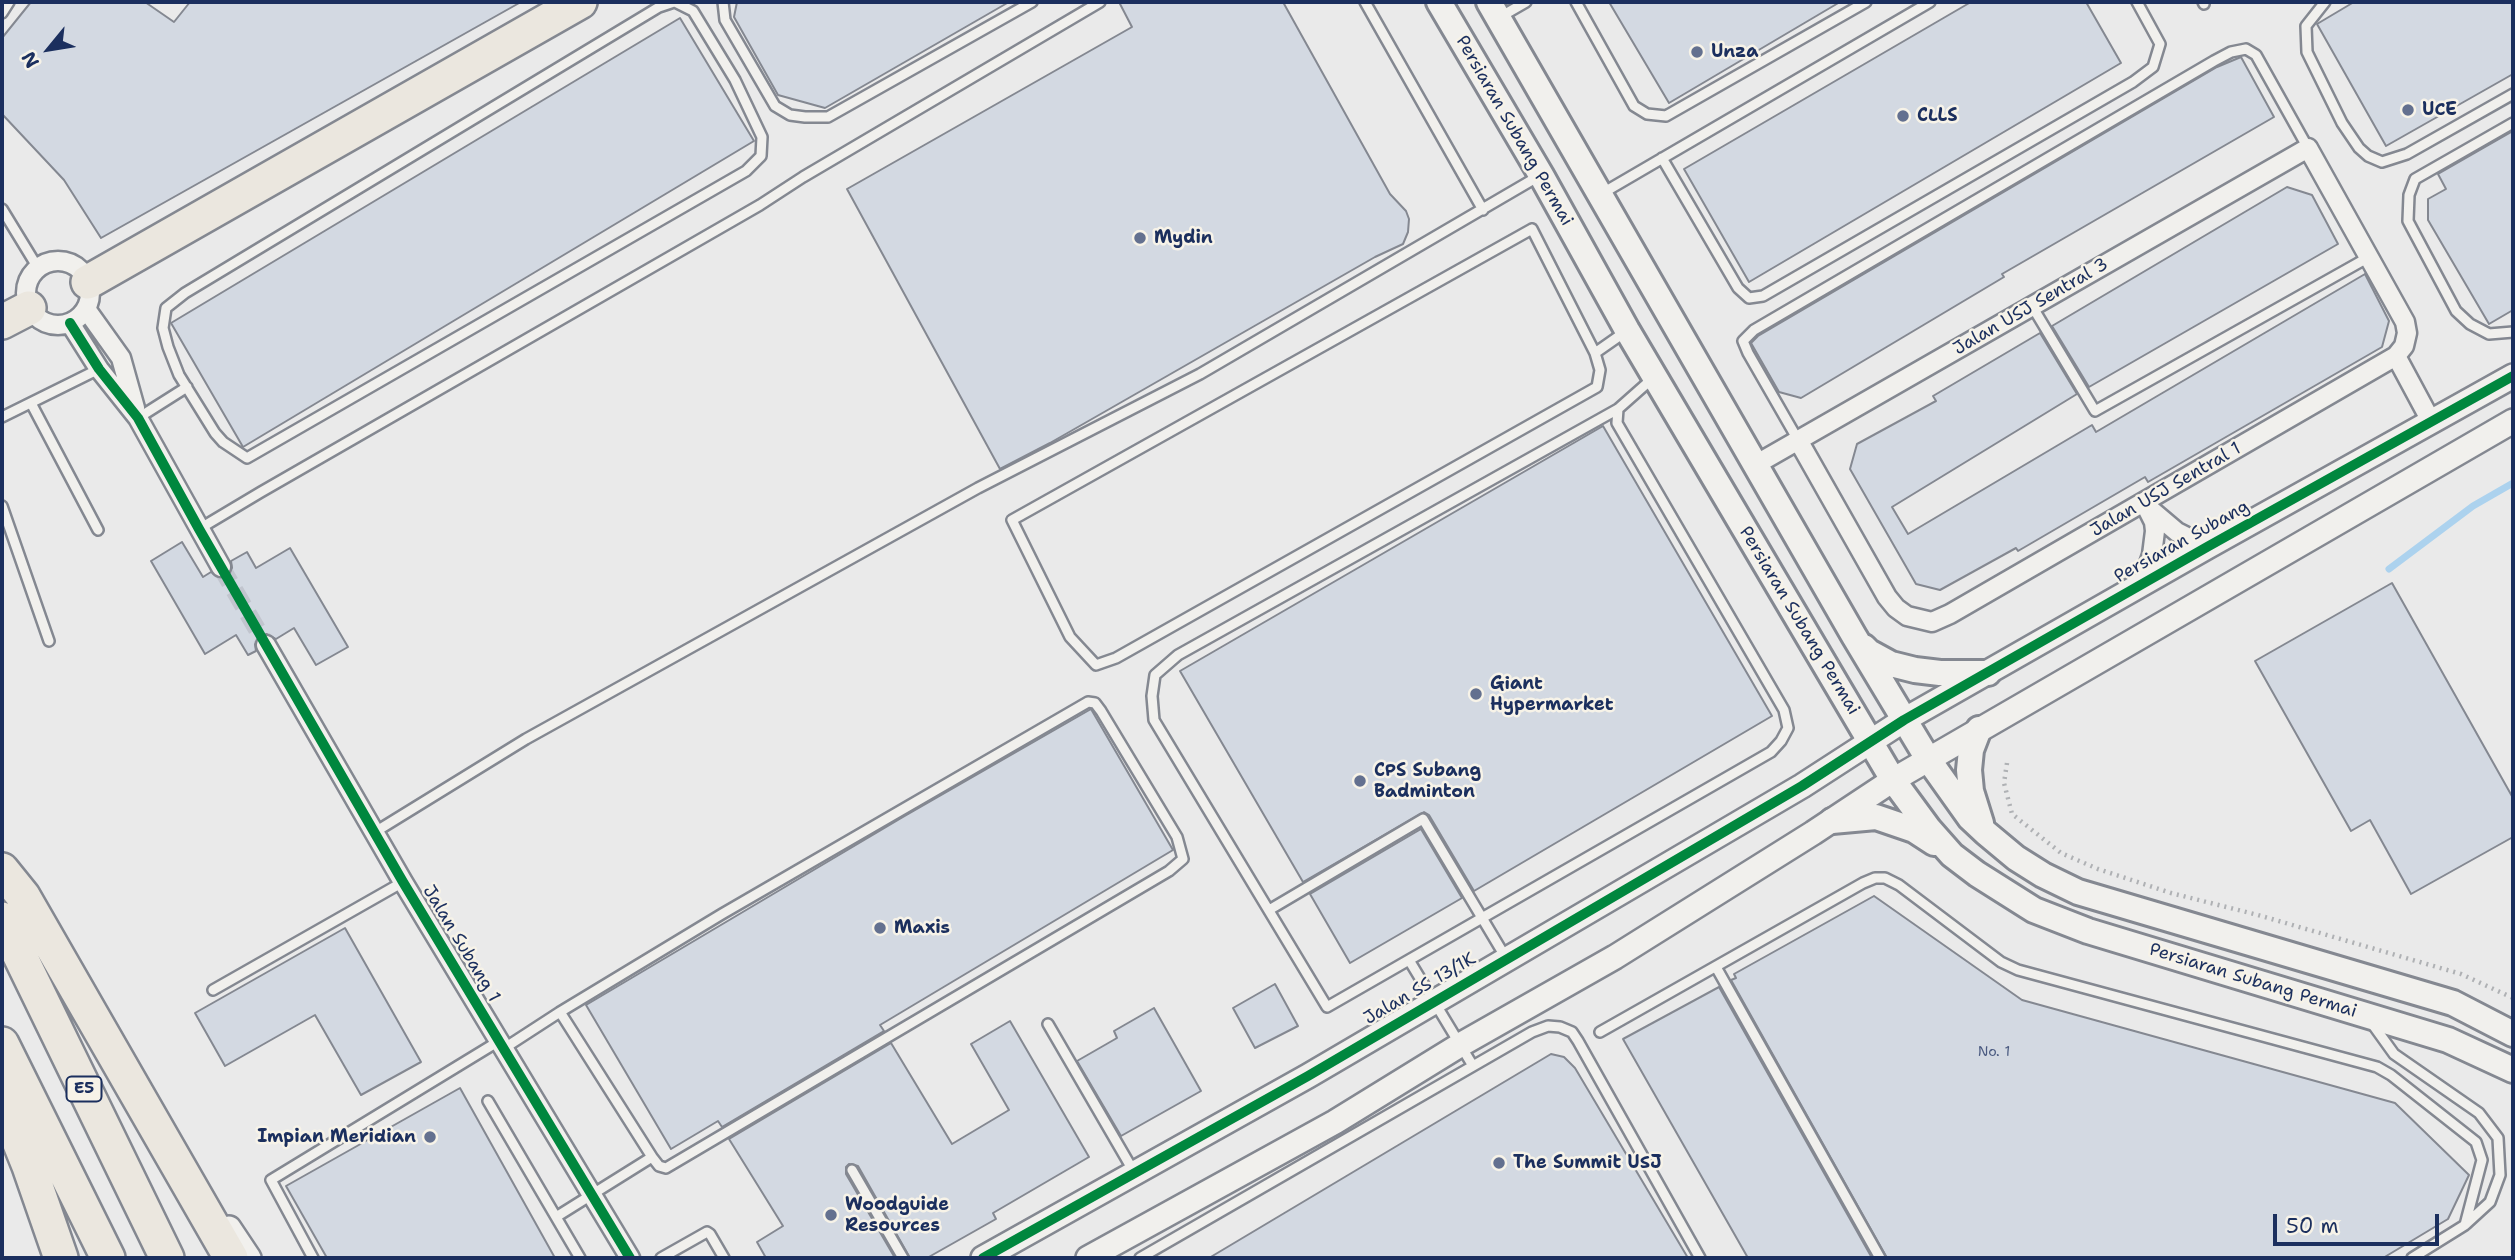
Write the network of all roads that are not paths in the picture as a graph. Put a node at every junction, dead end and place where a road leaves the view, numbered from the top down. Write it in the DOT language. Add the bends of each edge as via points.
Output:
graph roads {
  1 [pos="9,2"];
  2 [pos="580,2"];
  3 [pos="675,2"];
  4 [pos="723,2"];
  5 [pos="1032,2"];
  6 [pos="1100,2"];
  7 [pos="1365,2"];
  8 [pos="1439,2"];
  9 [pos="1526,2"];
  10 [pos="1576,2"];
  11 [pos="1866,2"];
  12 [pos="1930,2"];
  13 [pos="2137,2"];
  14 [pos="2325,2"];
  15 [pos="1494,10"];
  16 [pos="2,13"];
  17 [pos="2513,94"];
  18 [pos="2513,123"];
  19 [pos="2308,148"];
  20 [pos="1662,158"];
  21 [pos="1541,175"];
  22 [pos="1600,195"];
  23 [pos="2,209"];
  24 [pos="1483,210"];
  25 [pos="2369,257"];
  26 [pos="38,268"];
  27 [pos="87,295"];
  28 [pos="2032,306"];
  29 [pos="16,315"];
  30 [pos="70,323"];
  31 [pos="1627,330"];
  32 [pos="2513,332"];
  33 [pos="1595,353"];
  34 [pos="2396,356"];
  35 [pos="99,369"];
  36 [pos="1654,376"];
  37 [pos="2513,376"];
  38 [pos="187,387"];
  39 [pos="31,402"];
  40 [pos="1618,409"];
  41 [pos="2,416"];
  42 [pos="138,418"];
  43 [pos="2513,421"];
  44 [pos="2432,423"];
  45 [pos="1798,440"];
  46 [pos="1755,465"];
  47 [pos="2144,502"];
  48 [pos="2,506"];
  49 [pos="200,529"];
  50 [pos="98,530"];
  51 [pos="2207,547"];
  52 [pos="221,567"];
  53 [pos="2142,584"];
  54 [pos="1854,636"];
  55 [pos="49,641"];
  56 [pos="266,645"];
  57 [pos="1988,673"];
  58 [pos="1904,720"];
  59 [pos="1979,729"];
  60 [pos="1871,742"];
  61 [pos="1928,759"];
  62 [pos="1893,780"];
  63 [pos="1832,821"];
  64 [pos="375,832"];
  65 [pos="1986,833"];
  66 [pos="1952,855"];
  67 [pos="2,870"];
  68 [pos="403,882"];
  69 [pos="1269,910"];
  70 [pos="1482,918"];
  71 [pos="2,919"];
  72 [pos="1506,958"];
  73 [pos="1409,960"];
  74 [pos="1716,967"];
  75 [pos="213,990"];
  76 [pos="1433,1001"];
  77 [pos="560,1012"];
  78 [pos="2367,1016"];
  79 [pos="1048,1024"];
  80 [pos="1600,1032"];
  81 [pos="2513,1034"];
  82 [pos="2,1044"];
  83 [pos="501,1045"];
  84 [pos="1460,1045"];
  85 [pos="1472,1066"];
  86 [pos="2513,1070"];
  87 [pos="2,1099"];
  88 [pos="488,1101"];
  89 [pos="169,1147"];
  90 [pos="652,1157"];
  91 [pos="852,1170"];
  92 [pos="1135,1173"];
  93 [pos="591,1196"];
  94 [pos="556,1217"];
  95 [pos="2465,1225"];
  96 [pos="61,1258"];
  97 [pos="108,1258"];
  98 [pos="167,1258"];
  99 [pos="231,1258"];
  100 [pos="249,1258"];
  101 [pos="313,1258"];
  102 [pos="580,1258"];
  103 [pos="630,1258"];
  104 [pos="661,1258"];
  105 [pos="724,1258"];
  106 [pos="903,1258"];
  107 [pos="984,1258"];
  108 [pos="1088,1258"];
  109 [pos="1140,1258"];
  110 [pos="1700,1258"];
  111 [pos="1880,1258"];
  112 [pos="2412,1258"];
  1 -- 16 [label="lane"];
  2 -- 27 [label="highway"];
  3 -- 38 [label="lane" via="647,14 176,300 166,308 163,328"];
  3 -- 38 [label="lane" via="693,11 735,80 762,137 761,156 746,171 247,458 215,433"];
  4 -- 5 [label="lane" via="725,20 775,106 790,115 828,117"];
  6 -- 49 [label="lane"];
  7 -- 24 [label="lane"];
  8 -- 21 [label="main road, Persiaran Subang Permai"];
  9 -- 15 [label="lane"];
  10 -- 11 [label="lane" via="1634,106 1666,117"];
  12 -- 20 [label="lane"];
  13 -- 20 [label="lane" via="2160,44 2152,67 2133,82 1763,296 1749,298 1738,288"];
  14 -- 17 [label="lane" via="2306,26 2307,52 2342,122 2368,156 2382,162 2407,154"];
  15 -- 22 [label="main road, Persiaran Subang Permai"];
  18 -- 32 [label="lane" via="2415,179 2408,221 2456,311 2489,334"];
  19 -- 25 [label="street"];
  19 -- 28 [label="street, Jalan USJ Sentral 3"];
  19 -- 45 [label="lane" via="2256,55 2246,49 2214,61 1754,330 1743,341"];
  20 -- 22 [label="lane"];
  21 -- 24 [label="lane"];
  21 -- 31 [label="main road, Persiaran Subang Permai"];
  22 -- 46 [label="main road, Persiaran Subang Permai"];
  23 -- 26 [label="lane"];
  24 -- 64 [label="lane" via="1200,374 978,488 526,739"];
  25 -- 28 [label="lane" via="2095,411"];
  25 -- 34 [label="street" via="2405,322 2404,346"];
  26 -- 27 [label="street" via="62,261 78,268"];
  26 -- 29 [label="street" via="27,282 26,299"];
  27 -- 30 [label="street"];
  27 -- 42 [label="street" via="121,358"];
  28 -- 45 [label="street, Jalan USJ Sentral 3"];
  29 -- 30 [label="street" via="51,324"];
  30 -- 35 [label="street"];
  31 -- 33 [label="lane"];
  31 -- 36 [label="main road, Persiaran Subang Permai"];
  33 -- 33 [label="lane" via="1600,370 1597,387 1116,658 1096,665 1070,638 1012,520 1532,229"];
  34 -- 44 [label="street"];
  34 -- 47 [label="street, Jalan USJ Sentral 1"];
  35 -- 39 [label="lane"];
  35 -- 42 [label="street"];
  36 -- 40 [label="lane"];
  36 -- 60 [label="main road, Persiaran Subang Permai"];
  37 -- 44 [label="street, Persiaran Subang"];
  38 -- 42 [label="lane"];
  39 -- 41 [label="lane"];
  39 -- 50 [label="lane"];
  40 -- 69 [label="lane" via="1178,655 1154,675 1154,719"];
  40 -- 70 [label="lane" via="1618,423 1784,710 1788,728 1771,752"];
  42 -- 49 [label="street"];
  43 -- 59 [label="street"];
  44 -- 51 [label="street, Persiaran Subang"];
  45 -- 46 [label="street, Jalan USJ Sentral 3"];
  45 -- 47 [label="street, Jalan USJ Sentral 1" via="1887,597 1896,608 1919,620 1932,622 1950,614"];
  46 -- 54 [label="main road, Persiaran Subang Permai"];
  47 -- 51 [label="street" via="2157,518"];
  47 -- 53 [label="street" via="2155,531"];
  48 -- 55 [label="lane"];
  49 -- 52 [label="street"];
  51 -- 53 [label="street, Persiaran Subang"];
  53 -- 57 [label="street, Persiaran Subang"];
  54 -- 57 [label="main road" via="1869,652 1891,664 1940,673"];
  54 -- 58 [label="main road, Persiaran Subang Permai"];
  56 -- 64 [label="street, Jalan Subang 1"];
  57 -- 58 [label="street, Persiaran Subang"];
  58 -- 60 [label="street, Persiaran Subang"];
  58 -- 61 [label="main road, Persiaran Subang Permai"];
  59 -- 61 [label="street"];
  59 -- 65 [label="main road" via="1969,769 1976,811"];
  60 -- 62 [label="main road, Persiaran Subang Permai"];
  60 -- 72 [label="street, Jalan SS 13/1K"];
  61 -- 62 [label="street"];
  61 -- 65 [label="main road, Persiaran Subang Permai"];
  62 -- 63 [label="street"];
  62 -- 66 [label="main road, Persiaran Subang Permai"];
  63 -- 66 [label="main road" via="1876,817 1914,830"];
  63 -- 84 [label="street" via="1615,957"];
  64 -- 68 [label="street, Jalan Subang 1"];
  65 -- 81 [label="main road, Persiaran Subang Permai" via="2016,858 2078,892 2453,1003"];
  66 -- 78 [label="main road, Persiaran Subang Permai" via="2034,910"];
  67 -- 89 [label="highway" via="23,896"];
  68 -- 75 [label="lane"];
  68 -- 83 [label="street, Jalan Subang 1"];
  69 -- 70 [label="lane" via="1423,818"];
  69 -- 73 [label="lane" via="1326,1007"];
  70 -- 72 [label="lane"];
  70 -- 73 [label="lane"];
  71 -- 98 [label="highway, E5"];
  72 -- 76 [label="street, Jalan SS 13/1K"];
  73 -- 76 [label="lane"];
  74 -- 80 [label="lane"];
  74 -- 95 [label="lane" via="1863,883 1885,878 2018,970 2378,1067 2480,1149 2482,1160"];
  74 -- 111 [label="lane"];
  76 -- 84 [label="lane"];
  76 -- 92 [label="street, Jalan SS 13/1K"];
  77 -- 83 [label="lane"];
  77 -- 90 [label="lane"];
  77 -- 90 [label="lane" via="1070,711 1088,702 1101,710 1177,837 1183,859 666,1168"];
  78 -- 86 [label="main road, Persiaran Subang Permai" via="2448,1040"];
  78 -- 95 [label="lane" via="2394,1054 2479,1112 2498,1138 2500,1175 2490,1202"];
  79 -- 92 [label="lane"];
  82 -- 97 [label="highway"];
  83 -- 93 [label="street, Jalan Subang 1"];
  83 -- 101 [label="lane" via="271,1180"];
  84 -- 85 [label="lane"];
  84 -- 108 [label="street" via="1335,1122"];
  85 -- 109 [label="lane"];
  85 -- 110 [label="lane" via="1548,1026 1572,1032"];
  87 -- 96 [label="highway"];
  88 -- 94 [label="lane"];
  89 -- 99 [label="highway"];
  89 -- 100 [label="street"];
  90 -- 93 [label="lane"];
  91 -- 106 [label="lane"];
  92 -- 107 [label="street, Jalan SS 13/1K"];
  93 -- 94 [label="lane"];
  93 -- 103 [label="street, Jalan Subang 1"];
  94 -- 102 [label="lane"];
  95 -- 112 [label="lane"];
  104 -- 105 [label="lane" via="704,1232 710,1234"];
}
